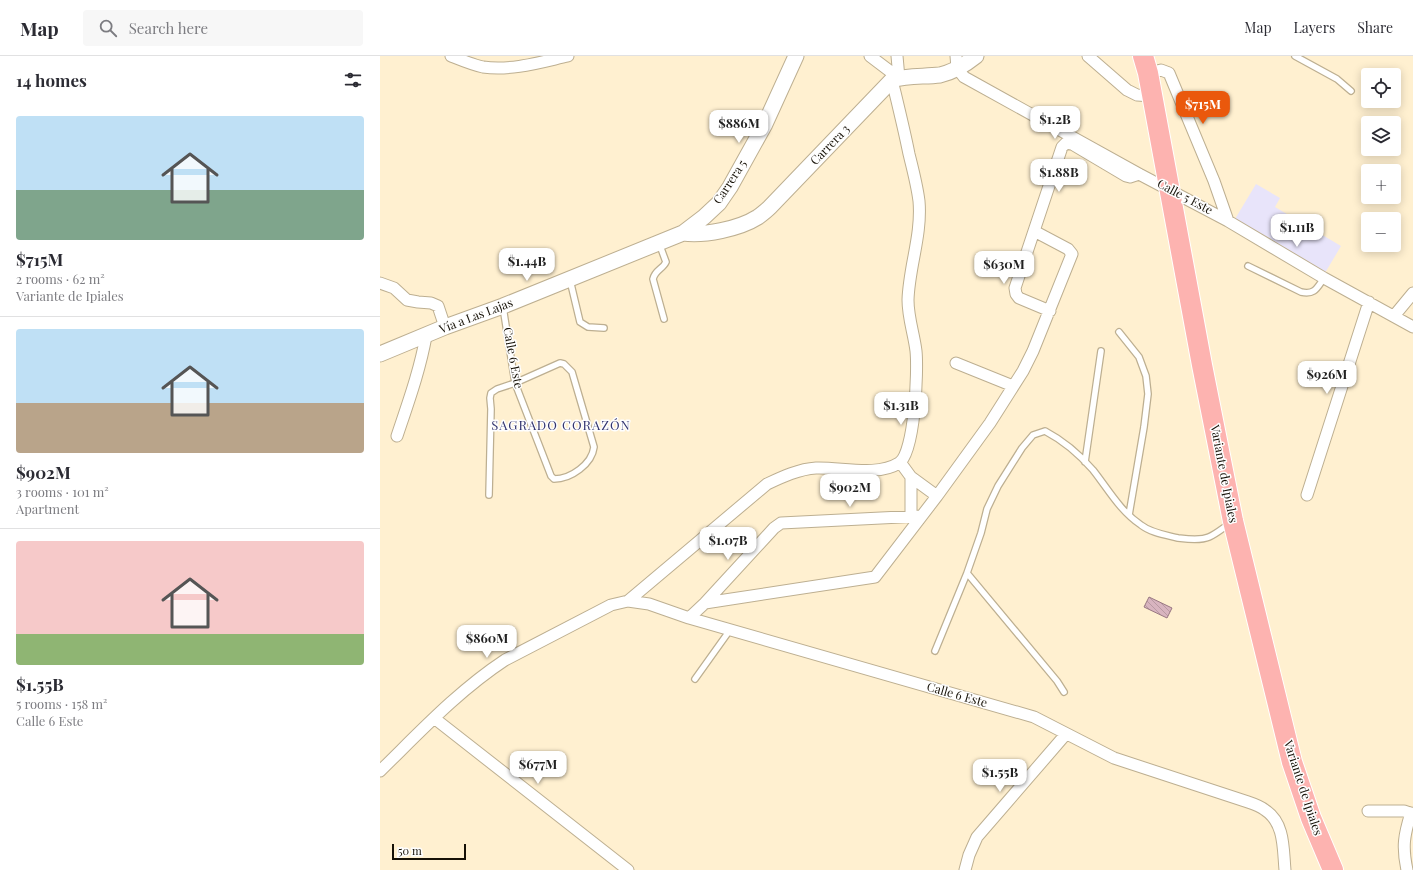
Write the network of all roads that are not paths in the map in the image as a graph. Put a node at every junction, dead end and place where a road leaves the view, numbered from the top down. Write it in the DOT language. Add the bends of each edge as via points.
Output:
graph roads {
  1 [pos="451,56"];
  2 [pos="568,56"];
  3 [pos="796,56"];
  4 [pos="870,56"];
  5 [pos="896,56"];
  6 [pos="976,56"];
  7 [pos="1088,56"];
  8 [pos="1295,56"];
  9 [pos="957,62"];
  10 [pos="1146,64"];
  11 [pos="896,79"];
  12 [pos="1351,91"];
  13 [pos="1152,96"];
  14 [pos="1139,174"];
  15 [pos="1170,189"];
  16 [pos="1228,220"];
  17 [pos="1034,231"];
  18 [pos="683,233"];
  19 [pos="659,243"];
  20 [pos="1248,266"];
  21 [pos="1324,278"];
  22 [pos="570,279"];
  23 [pos="380,283"];
  24 [pos="1413,293"];
  25 [pos="1369,302"];
  26 [pos="503,306"];
  27 [pos="1050,311"];
  28 [pos="1394,316"];
  29 [pos="664,319"];
  30 [pos="445,327"];
  31 [pos="1413,327"];
  32 [pos="604,328"];
  33 [pos="1119,332"];
  34 [pos="426,336"];
  35 [pos="1101,352"];
  36 [pos="380,354"];
  37 [pos="956,363"];
  38 [pos="515,383"];
  39 [pos="1013,386"];
  40 [pos="396,436"];
  41 [pos="900,462"];
  42 [pos="1085,462"];
  43 [pos="912,477"];
  44 [pos="489,495"];
  45 [pos="937,496"];
  46 [pos="1307,496"];
  47 [pos="1129,515"];
  48 [pos="916,516"];
  49 [pos="1233,522"];
  50 [pos="967,573"];
  51 [pos="628,601"];
  52 [pos="705,604"];
  53 [pos="688,618"];
  54 [pos="730,630"];
  55 [pos="935,651"];
  56 [pos="695,679"];
  57 [pos="1064,692"];
  58 [pos="434,718"];
  59 [pos="1066,734"];
  60 [pos="380,771"];
  61 [pos="1368,811"];
  62 [pos="1412,814"];
  63 [pos="628,870"];
  64 [pos="965,870"];
  65 [pos="1284,870"];
  66 [pos="1332,870"];
  67 [pos="1407,870"];
  1 -- 2 [label="street" via="483,67 524,66"];
  3 -- 18 [label="street, Carrera 5" via="765,124 730,187 719,203"];
  4 -- 11 [label="street"];
  5 -- 11 [label="street"];
  6 -- 9 [label="street"];
  7 -- 13 [label="street" via="1127,90 1137,95"];
  8 -- 12 [label="lane"];
  9 -- 11 [label="street" via="941,74"];
  9 -- 14 [label="street, Calle 5 Este" via="964,77"];
  10 -- 13 [label="highway, Variante de Ipiales"];
  10 -- 16 [label="street" via="1169,73"];
  11 -- 18 [label="street, Carrera 3" via="758,218 706,234"];
  11 -- 41 [label="street" via="919,203 919,230 908,302 916,352 914,416 908,450"];
  13 -- 15 [label="highway, Variante de Ipiales"];
  14 -- 15 [label="street, Calle 5 Este"];
  14 -- 17 [label="street" via="1126,176 1072,144 1066,143 1062,147"];
  15 -- 16 [label="street, Calle 5 Este"];
  15 -- 49 [label="highway, Variante de Ipiales"];
  16 -- 21 [label="street, Calle 5 Este"];
  17 -- 27 [label="street" via="1014,288 1018,298"];
  17 -- 27 [label="street" via="1068,249 1072,254"];
  18 -- 19 [label="street, Vía a Las Lajas"];
  19 -- 22 [label="street, Vía a Las Lajas"];
  19 -- 29 [label="lane" via="666,262 655,272 653,283"];
  20 -- 21 [label="lane" via="1302,292 1313,292"];
  21 -- 25 [label="street, Calle 5 Este"];
  22 -- 26 [label="street, Vía a Las Lajas"];
  22 -- 32 [label="lane" via="580,322 588,327"];
  23 -- 30 [label="street" via="394,288 408,300 438,306"];
  24 -- 28 [label="street"];
  25 -- 28 [label="street, Calle 5 Este"];
  25 -- 46 [label="street"];
  26 -- 30 [label="street, Vía a Las Lajas"];
  26 -- 38 [label="lane, Calle 6 Este"];
  27 -- 39 [label="street" via="1033,351"];
  28 -- 31 [label="street, Calle 5 Este"];
  30 -- 34 [label="street, Vía a Las Lajas"];
  33 -- 47 [label="lane" via="1139,357 1146,376 1148,394"];
  34 -- 36 [label="street, Vía a Las Lajas"];
  34 -- 40 [label="street" via="413,387"];
  35 -- 42 [label="lane"];
  37 -- 39 [label="street"];
  38 -- 38 [label="lane, Calle 6 Este" via="560,363 572,372 594,447 594,454 589,461 573,474 558,479 551,476"];
  38 -- 44 [label="lane" via="491,393"];
  39 -- 45 [label="street"];
  41 -- 43 [label="street"];
  41 -- 51 [label="street" via="874,470 814,468 785,475 767,484"];
  42 -- 47 [label="lane"];
  42 -- 50 [label="lane" via="1045,431 1034,435 1022,448 998,486 987,509"];
  43 -- 45 [label="street"];
  43 -- 48 [label="street"];
  45 -- 48 [label="street"];
  47 -- 49 [label="lane" via="1141,526 1184,539 1208,538"];
  48 -- 52 [label="street" via="875,577"];
  48 -- 52 [label="street" via="781,523"];
  49 -- 66 [label="highway, Variante de Ipiales" via="1292,762"];
  50 -- 55 [label="lane"];
  50 -- 57 [label="lane" via="1058,681"];
  51 -- 53 [label="street, Calle 6 Este" via="649,604"];
  51 -- 58 [label="street" via="611,605 505,660"];
  52 -- 53 [label="street"];
  53 -- 54 [label="street, Calle 6 Este"];
  54 -- 56 [label="lane"];
  54 -- 59 [label="street, Calle 6 Este" via="1034,717"];
  58 -- 60 [label="street"];
  58 -- 63 [label="street"];
  59 -- 64 [label="street" via="977,837"];
  59 -- 65 [label="street, Calle 6 Este" via="1114,758 1248,802 1265,810 1275,818 1280,828"];
  61 -- 62 [label="street" via="1404,811"];
  62 -- 67 [label="street" via="1404,837"];
}
